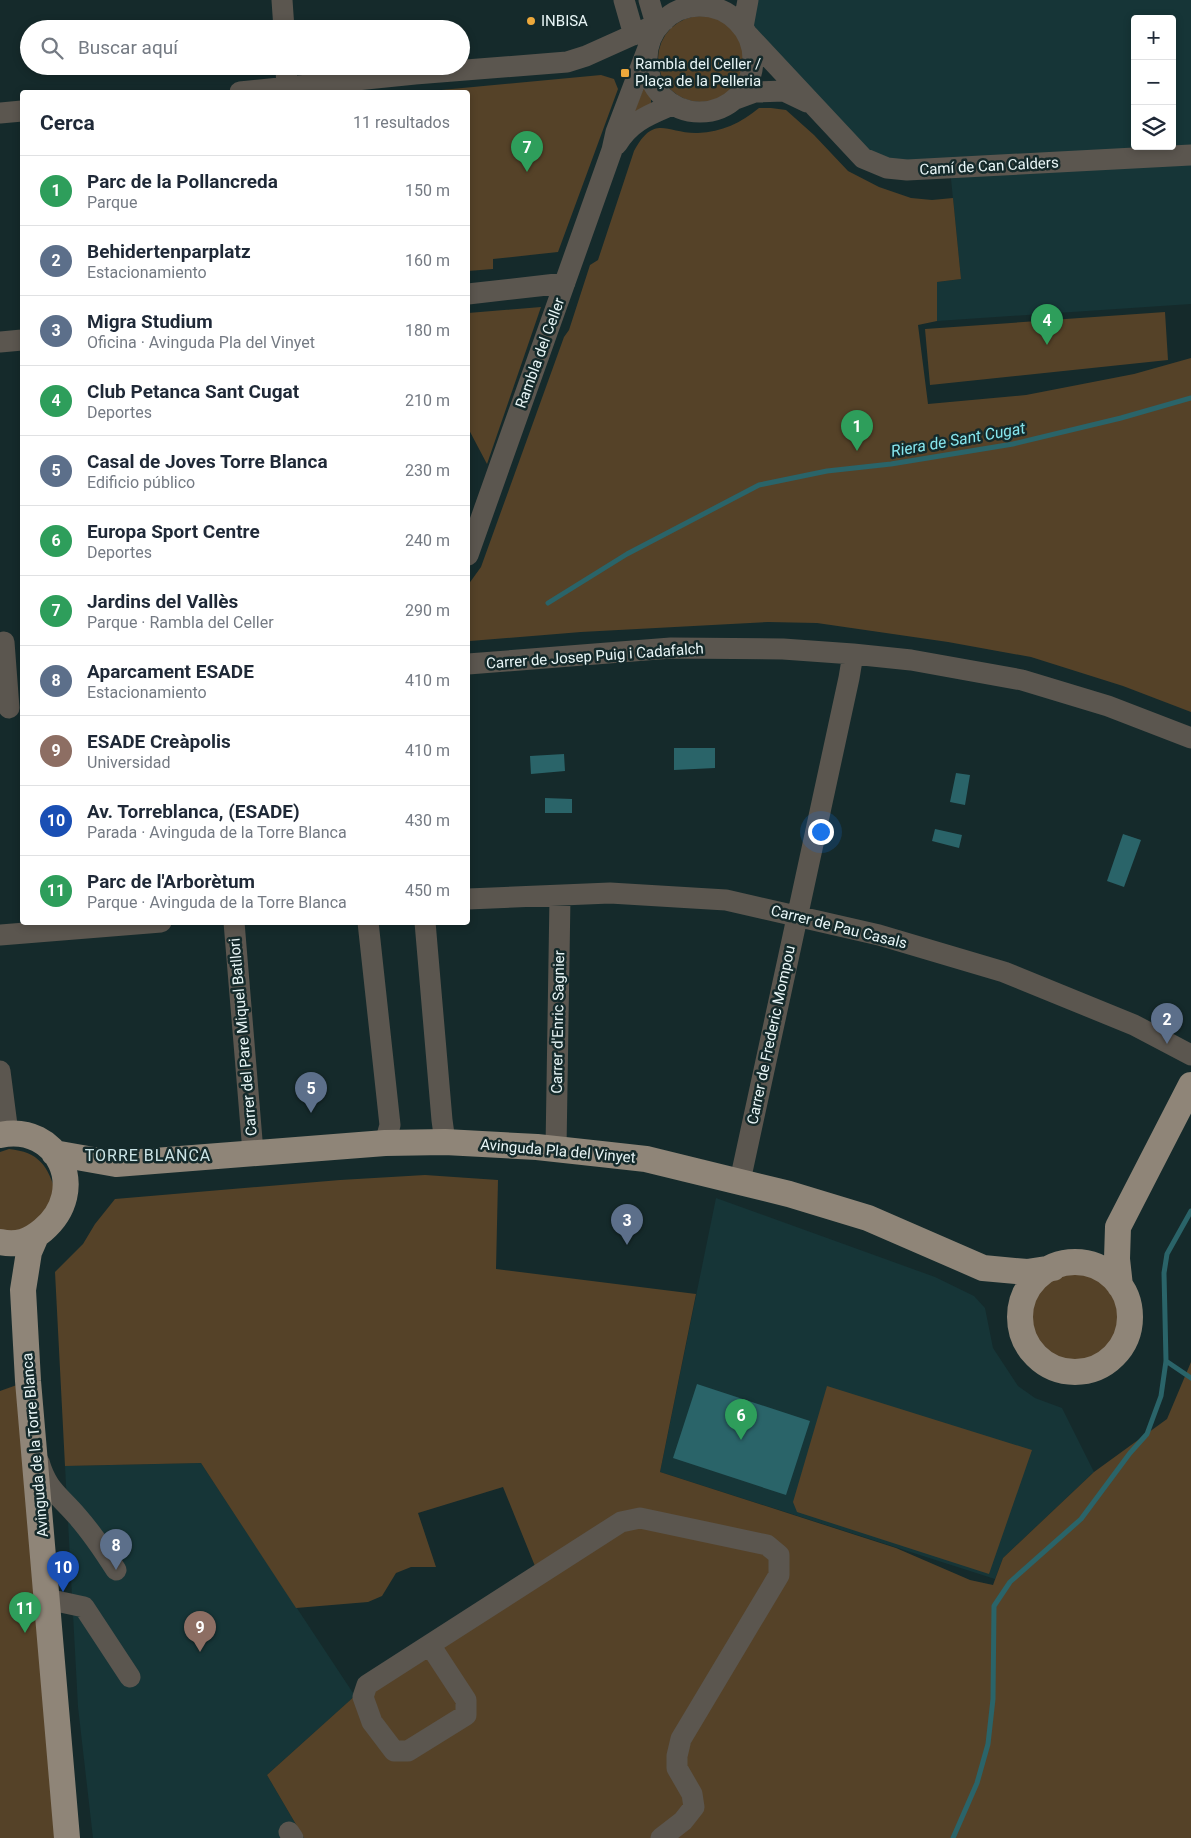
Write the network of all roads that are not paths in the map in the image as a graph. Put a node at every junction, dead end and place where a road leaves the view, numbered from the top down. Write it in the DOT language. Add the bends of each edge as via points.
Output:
graph roads {
  1 [pos="282,0"];
  2 [pos="624,0"];
  3 [pos="649,0"];
  4 [pos="748,0"];
  5 [pos="692,4"];
  6 [pos="283,20"];
  7 [pos="660,22"];
  8 [pos="746,31"];
  9 [pos="641,41"];
  10 [pos="470,70"];
  11 [pos="286,75"];
  12 [pos="407,75"];
  13 [pos="287,90"];
  14 [pos="736,99"];
  15 [pos="812,104"];
  16 [pos="672,105"];
  17 [pos="20,111"];
  18 [pos="0,113"];
  19 [pos="612,150"];
  20 [pos="1191,155"];
  21 [pos="565,283"];
  22 [pos="470,294"];
  23 [pos="20,340"];
  24 [pos="0,342"];
  25 [pos="470,549"];
  26 [pos="9,642"];
  27 [pos="853,654"];
  28 [pos="470,664"];
  29 [pos="10,708"];
  30 [pos="1191,738"];
  31 [pos="560,896"];
  32 [pos="470,899"];
  33 [pos="796,917"];
  34 [pos="124,925"];
  35 [pos="234,925"];
  36 [pos="368,925"];
  37 [pos="425,925"];
  38 [pos="0,935"];
  39 [pos="1191,1055"];
  40 [pos="0,1071"];
  41 [pos="1191,1085"];
  42 [pos="4,1134"];
  43 [pos="445,1142"];
  44 [pos="385,1143"];
  45 [pos="556,1149"];
  46 [pos="253,1152"];
  47 [pos="54,1153"];
  48 [pos="116,1164"];
  49 [pos="740,1181"];
  50 [pos="65,1196"];
  51 [pos="1118,1227"];
  52 [pos="36,1236"];
  53 [pos="0,1242"];
  54 [pos="0,1253"];
  55 [pos="1064,1264"];
  56 [pos="983,1268"];
  57 [pos="1120,1286"];
  58 [pos="22,1290"];
  59 [pos="1021,1315"];
  60 [pos="35,1447"];
  61 [pos="116,1570"];
  62 [pos="47,1599"];
  63 [pos="430,1645"];
  64 [pos="130,1677"];
  65 [pos="68,1838"];
  66 [pos="660,1838"];
  1 -- 6 [label="street"];
  2 -- 9 [label="street"];
  3 -- 7 [label="street"];
  4 -- 8 [label="street"];
  5 -- 7 [label="street"];
  5 -- 8 [label="street" via="713,8 734,18"];
  7 -- 9 [label="street" via="654,33"];
  8 -- 14 [label="street" via="753,52 753,69 747,86"];
  8 -- 15 [label="street, Camí de Can Calders"];
  9 -- 10 [label="street" via="567,62"];
  9 -- 16 [label="street" via="651,80"];
  9 -- 19 [label="street, Rambla del Celler"];
  11 -- 13 [label="street"];
  12 -- 13 [label="street"];
  14 -- 15 [label="street, Camí de Can Calders" via="755,92 784,91"];
  14 -- 16 [label="street" via="722,108 705,112 688,111"];
  15 -- 20 [label="street, Camí de Can Calders" via="863,158 887,168 950,169"];
  16 -- 19 [label="street, Rambla del Celler" via="639,120 622,135"];
  17 -- 18 [label="street"];
  19 -- 21 [label="street, Rambla del Celler"];
  21 -- 22 [label="street"];
  21 -- 25 [label="street, Rambla del Celler"];
  23 -- 24 [label="street"];
  26 -- 29 [label="street"];
  27 -- 28 [label="street, Carrer de Josep Puig i Cadafalch" via="783,649 671,648"];
  27 -- 30 [label="street, Carrer de Josep Puig i Cadafalch" via="911,660 1022,680 1108,706"];
  27 -- 33 [label="street, Carrer de Frederic Mompou"];
  31 -- 32 [label="street, Carrer de Pau Casals"];
  31 -- 33 [label="street, Carrer de Pau Casals" via="610,893 726,900"];
  31 -- 45 [label="street, Carrer d'Enric Sagnier"];
  33 -- 39 [label="street, Carrer de Pau Casals" via="879,935 1004,972 1134,1025"];
  33 -- 49 [label="street, Carrer de Frederic Mompou"];
  34 -- 38 [label="street"];
  35 -- 46 [label="street, Carrer del Pare Miquel Batllori"];
  36 -- 44 [label="street" via="390,1125"];
  37 -- 43 [label="street"];
  40 -- 42 [label="street"];
  41 -- 51 [label="main road"];
  42 -- 47 [label="main road" via="35,1139"];
  43 -- 44 [label="main road, Avinguda Pla del Vinyet"];
  43 -- 45 [label="main road, Avinguda Pla del Vinyet"];
  44 -- 46 [label="main road, Avinguda Pla del Vinyet"];
  45 -- 49 [label="main road, Avinguda Pla del Vinyet" via="646,1159"];
  46 -- 48 [label="main road, Avinguda Pla del Vinyet"];
  47 -- 48 [label="main road, Avinguda Pla del Vinyet"];
  47 -- 50 [label="main road" via="64,1168"];
  48 -- 50 [label="main road, Avinguda Pla del Vinyet" via="95,1173"];
  49 -- 56 [label="main road, Avinguda Pla del Vinyet" via="868,1218"];
  50 -- 52 [label="main road" via="58,1215"];
  51 -- 55 [label="main road"];
  51 -- 57 [label="main road"];
  52 -- 53 [label="main road" via="16,1244"];
  52 -- 58 [label="main road, Avinguda de la Torre Blanca" via="29,1252"];
  54 -- 58 [label="main road, Avinguda de la Torre Blanca"];
  55 -- 56 [label="main road, Avinguda Pla del Vinyet" via="1027,1272"];
  55 -- 57 [label="main road" via="1099,1266"];
  55 -- 59 [label="main road" via="1032,1282"];
  56 -- 59 [label="main road, Avinguda Pla del Vinyet"];
  57 -- 59 [label="main road" via="1129,1310 1125,1340 1106,1363 1092,1370 1062,1370 1036,1356 1027,1343"];
  58 -- 60 [label="main road, Avinguda de la Torre Blanca"];
  60 -- 61 [label="street" via="42,1473 53,1492 76,1514"];
  60 -- 62 [label="main road, Avinguda de la Torre Blanca"];
  62 -- 64 [label="street" via="84,1607"];
  62 -- 65 [label="main road, Avinguda de la Torre Blanca"];
  63 -- 63 [label="street" via="367,1685 363,1697 372,1722 394,1751 408,1751 466,1716 466,1700"];
  63 -- 66 [label="street" via="620,1522 640,1518 767,1545 779,1555 779,1576 681,1739 677,1768 692,1794 694,1807 684,1822"];
}
